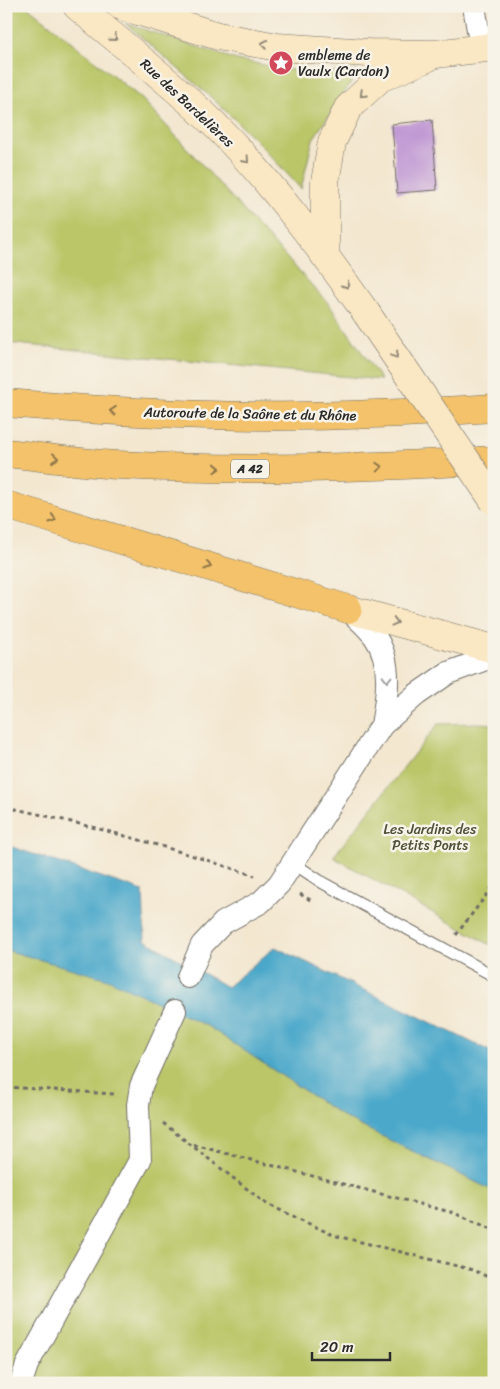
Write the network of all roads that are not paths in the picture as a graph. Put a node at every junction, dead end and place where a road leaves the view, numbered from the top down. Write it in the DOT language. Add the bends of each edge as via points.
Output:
graph roads {
  1 [pos="77,6"];
  2 [pos="121,6"];
  3 [pos="474,6"];
  4 [pos="488,48"];
  5 [pos="435,54"];
  6 [pos="325,256"];
  7 [pos="6,403"];
  8 [pos="494,408"];
  9 [pos="6,453"];
  10 [pos="494,460"];
  11 [pos="494,501"];
  12 [pos="6,505"];
  13 [pos="348,609"];
  14 [pos="494,649"];
  15 [pos="494,656"];
  16 [pos="382,725"];
  17 [pos="293,862"];
  18 [pos="494,976"];
  19 [pos="188,978"];
  20 [pos="175,1011"];
  21 [pos="21,1383"];
  1 -- 6 [label="main road, Rue des Bardelières, one-way" via="215,125"];
  5 -- 2 [label="main road, one-way" via="277,46 218,36"];
  3 -- 4 [label="street"];
  4 -- 5 [label="main road"];
  5 -- 6 [label="main road, one-way" via="380,78 348,108 332,142 325,182"];
  6 -- 11 [label="main road, Rue des Bardelières, one-way, bridge"];
  8 -- 7 [label="highway, Autoroute de la Saône et du Rhône, one-way" via="384,415 256,416 122,412"];
  9 -- 10 [label="highway, A 42, one-way" via="118,465 251,469 374,467"];
  12 -- 13 [label="highway, one-way"];
  13 -- 14 [label="main road, one-way"];
  13 -- 16 [label="street, one-way" via="376,638 388,670"];
  15 -- 16 [label="street" via="448,673 416,694"];
  16 -- 17 [label="street"];
  17 -- 18 [label="lane" via="323,883"];
  17 -- 19 [label="street" via="279,884 261,902 223,923 202,945"];
  20 -- 21 [label="street" via="141,1086 138,1105 140,1160 27,1365"];
}
